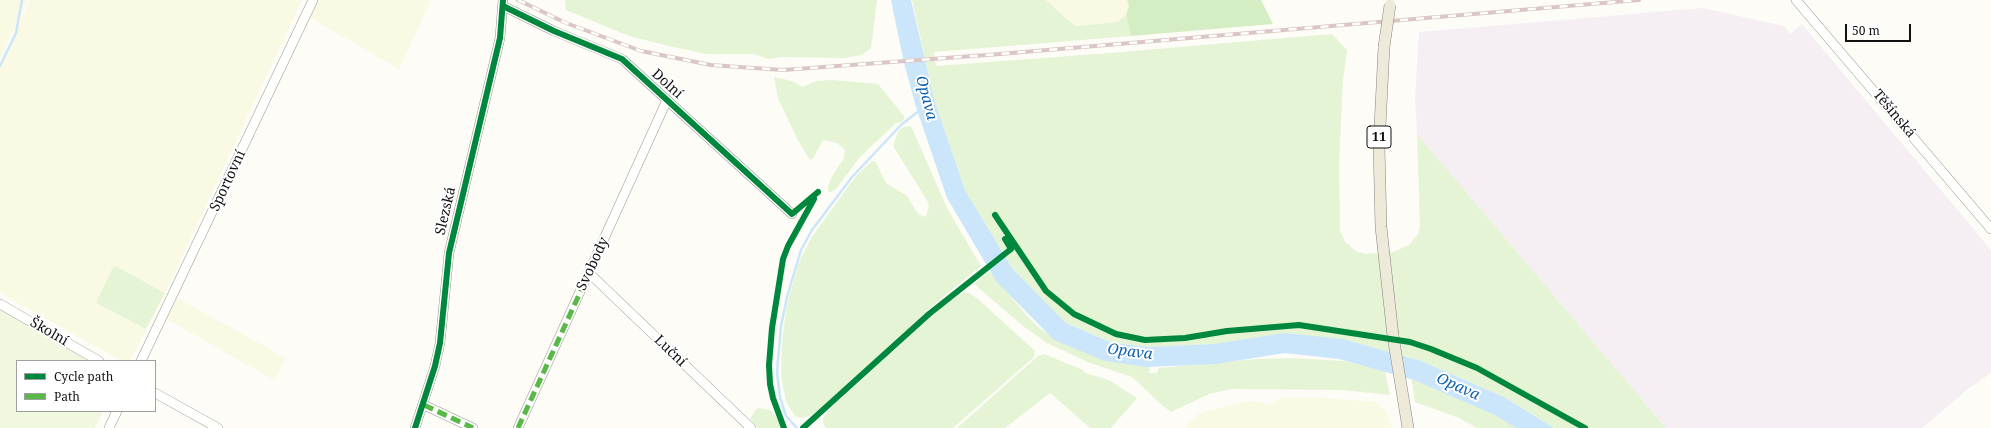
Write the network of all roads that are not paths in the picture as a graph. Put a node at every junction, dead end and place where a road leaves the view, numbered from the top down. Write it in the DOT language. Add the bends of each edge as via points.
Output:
graph roads {
  1 [pos="313,0"];
  2 [pos="1796,0"];
  3 [pos="1390,2"];
  4 [pos="503,3"];
  5 [pos="668,100"];
  6 [pos="792,214"];
  7 [pos="1991,229"];
  8 [pos="589,274"];
  9 [pos="0,304"];
  10 [pos="96,360"];
  11 [pos="141,360"];
  12 [pos="156,394"];
  13 [pos="424,405"];
  14 [pos="117,412"];
  15 [pos="109,428"];
  16 [pos="218,428"];
  17 [pos="415,428"];
  18 [pos="473,428"];
  19 [pos="518,428"];
  20 [pos="751,428"];
  21 [pos="1408,428"];
  1 -- 11 [label="street, Sportovní"];
  2 -- 7 [label="street, Těšínská"];
  3 -- 21 [label="main road, 11, bridge" via="1384,47 1379,146 1381,227 1393,336"];
  4 -- 5 [label="street, Dolní" via="554,31 622,59"];
  4 -- 13 [label="street, Slezská" via="500,38 450,253 440,342"];
  5 -- 6 [label="street, Dolní"];
  5 -- 8 [label="street, Svobody"];
  8 -- 19 [label="street, Svobody"];
  8 -- 20 [label="street, Luční"];
  9 -- 10 [label="street, Školní"];
  12 -- 16 [label="street"];
  13 -- 17 [label="street, Slezská"];
  13 -- 18 [label="street"];
  14 -- 15 [label="street"];
}
